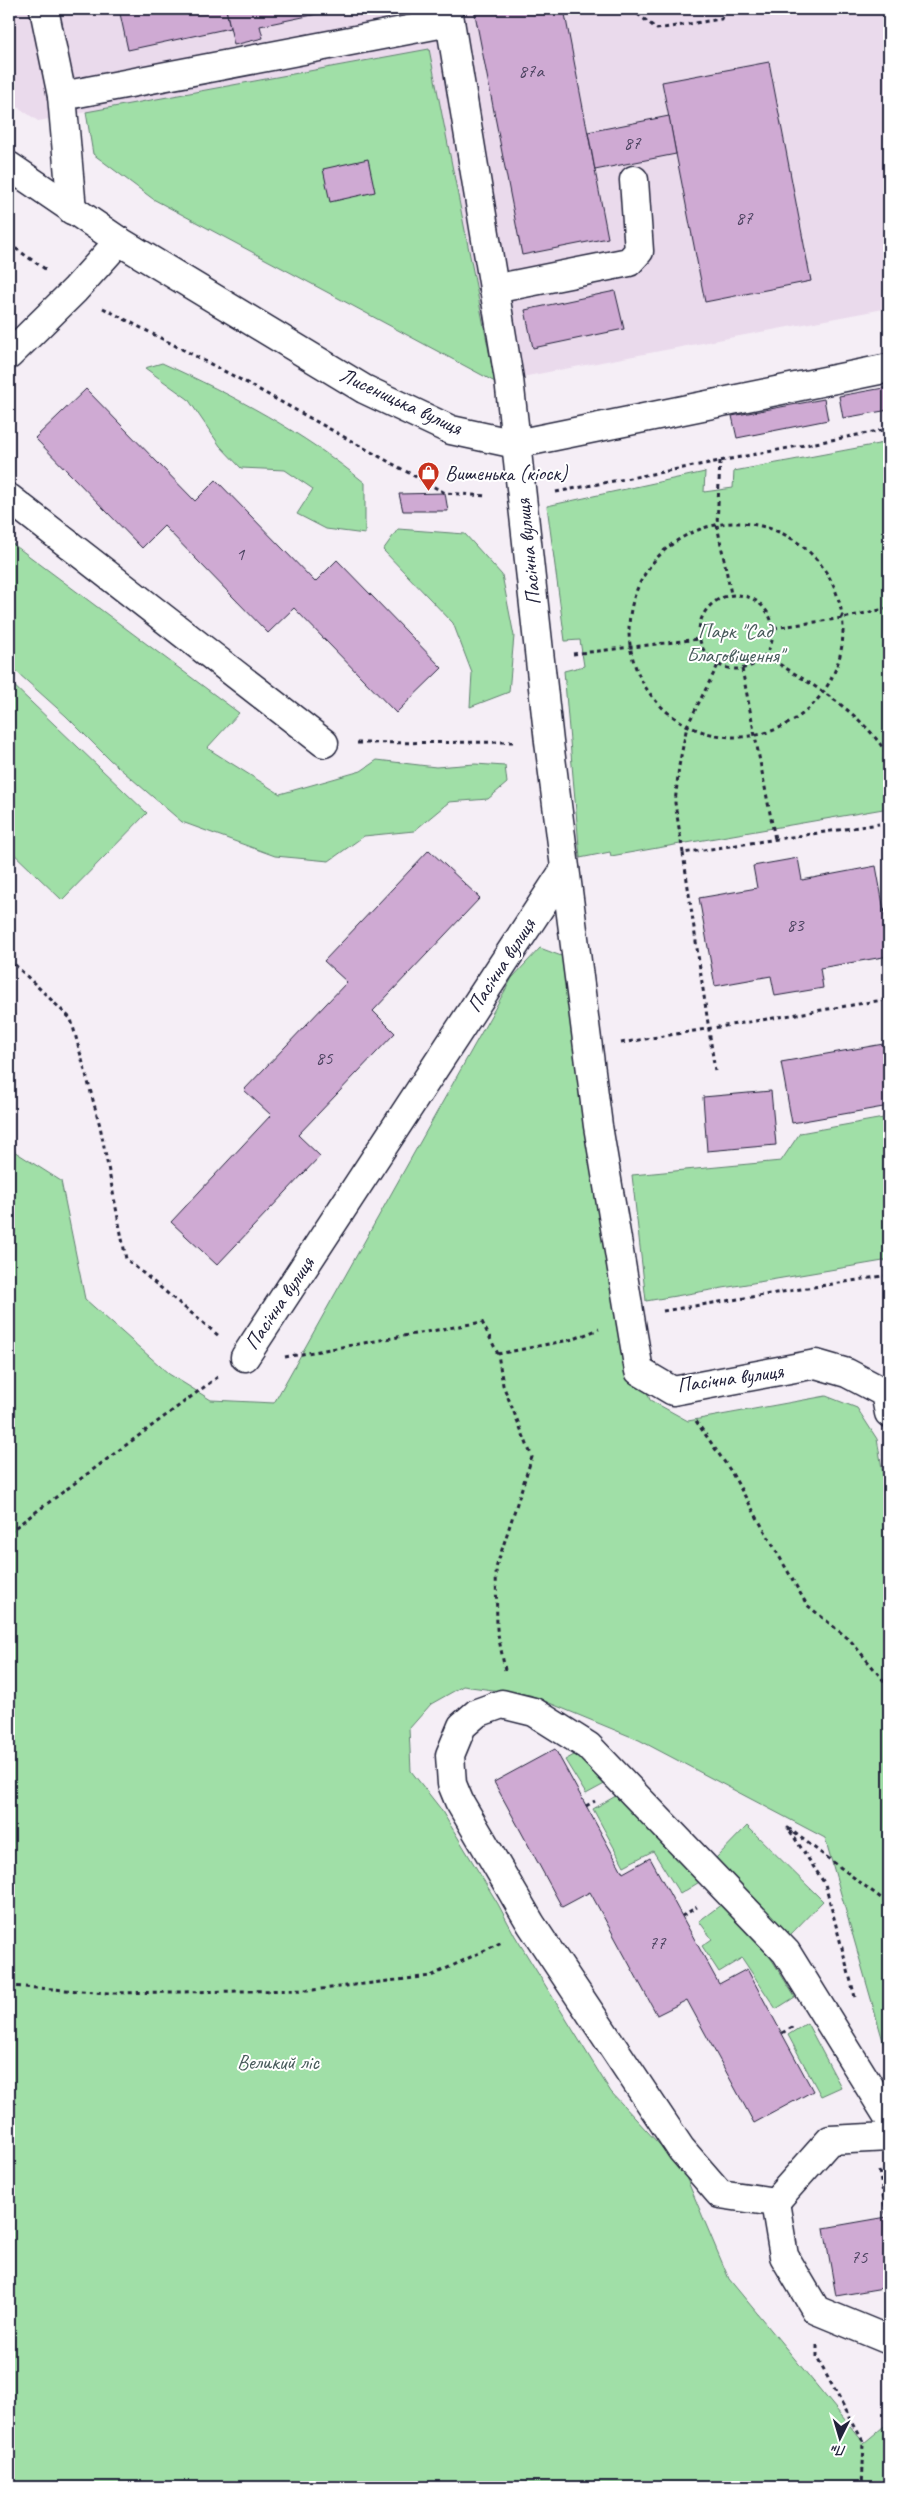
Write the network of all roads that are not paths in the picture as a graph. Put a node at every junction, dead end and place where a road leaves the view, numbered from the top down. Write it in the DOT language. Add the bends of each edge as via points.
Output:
graph roads {
  1 [pos="44,9"];
  2 [pos="449,15"];
  3 [pos="62,96"];
  4 [pos="9,166"];
  5 [pos="634,180"];
  6 [pos="72,210"];
  7 [pos="119,242"];
  8 [pos="494,289"];
  9 [pos="9,356"];
  10 [pos="889,368"];
  11 [pos="516,444"];
  12 [pos="9,498"];
  13 [pos="324,744"];
  14 [pos="565,869"];
  15 [pos="245,1357"];
  16 [pos="889,1413"];
  17 [pos="889,2118"];
  18 [pos="889,2136"];
  19 [pos="776,2202"];
  20 [pos="889,2340"];
  1 -- 3 [label="street"];
  2 -- 3 [label="street"];
  2 -- 8 [label="street, Пасічна вулиця"];
  3 -- 6 [label="street"];
  4 -- 6 [label="street, Лисеницька вулиця"];
  5 -- 8 [label="street" via="639,251 629,262"];
  6 -- 7 [label="street, Лисеницька вулиця"];
  7 -- 9 [label="street"];
  7 -- 11 [label="street, Лисеницька вулиця" via="364,389 451,430"];
  8 -- 11 [label="street, Пасічна вулиця"];
  10 -- 11 [label="street, Лисеницька вулиця"];
  11 -- 14 [label="street, Пасічна вулиця"];
  12 -- 13 [label="street"];
  14 -- 15 [label="street, Пасічна вулиця"];
  14 -- 16 [label="street, Пасічна вулиця" via="588,1048 616,1322 639,1371 673,1391 816,1364 847,1372 885,1394"];
  17 -- 19 [label="street" via="786,1952 588,1746 534,1712 502,1704 477,1713 462,1726 450,1755 452,1784 470,1821 531,1924 681,2149 720,2194"];
  18 -- 19 [label="street" via="830,2140"];
  19 -- 20 [label="street" via="784,2256 816,2310"];
}
